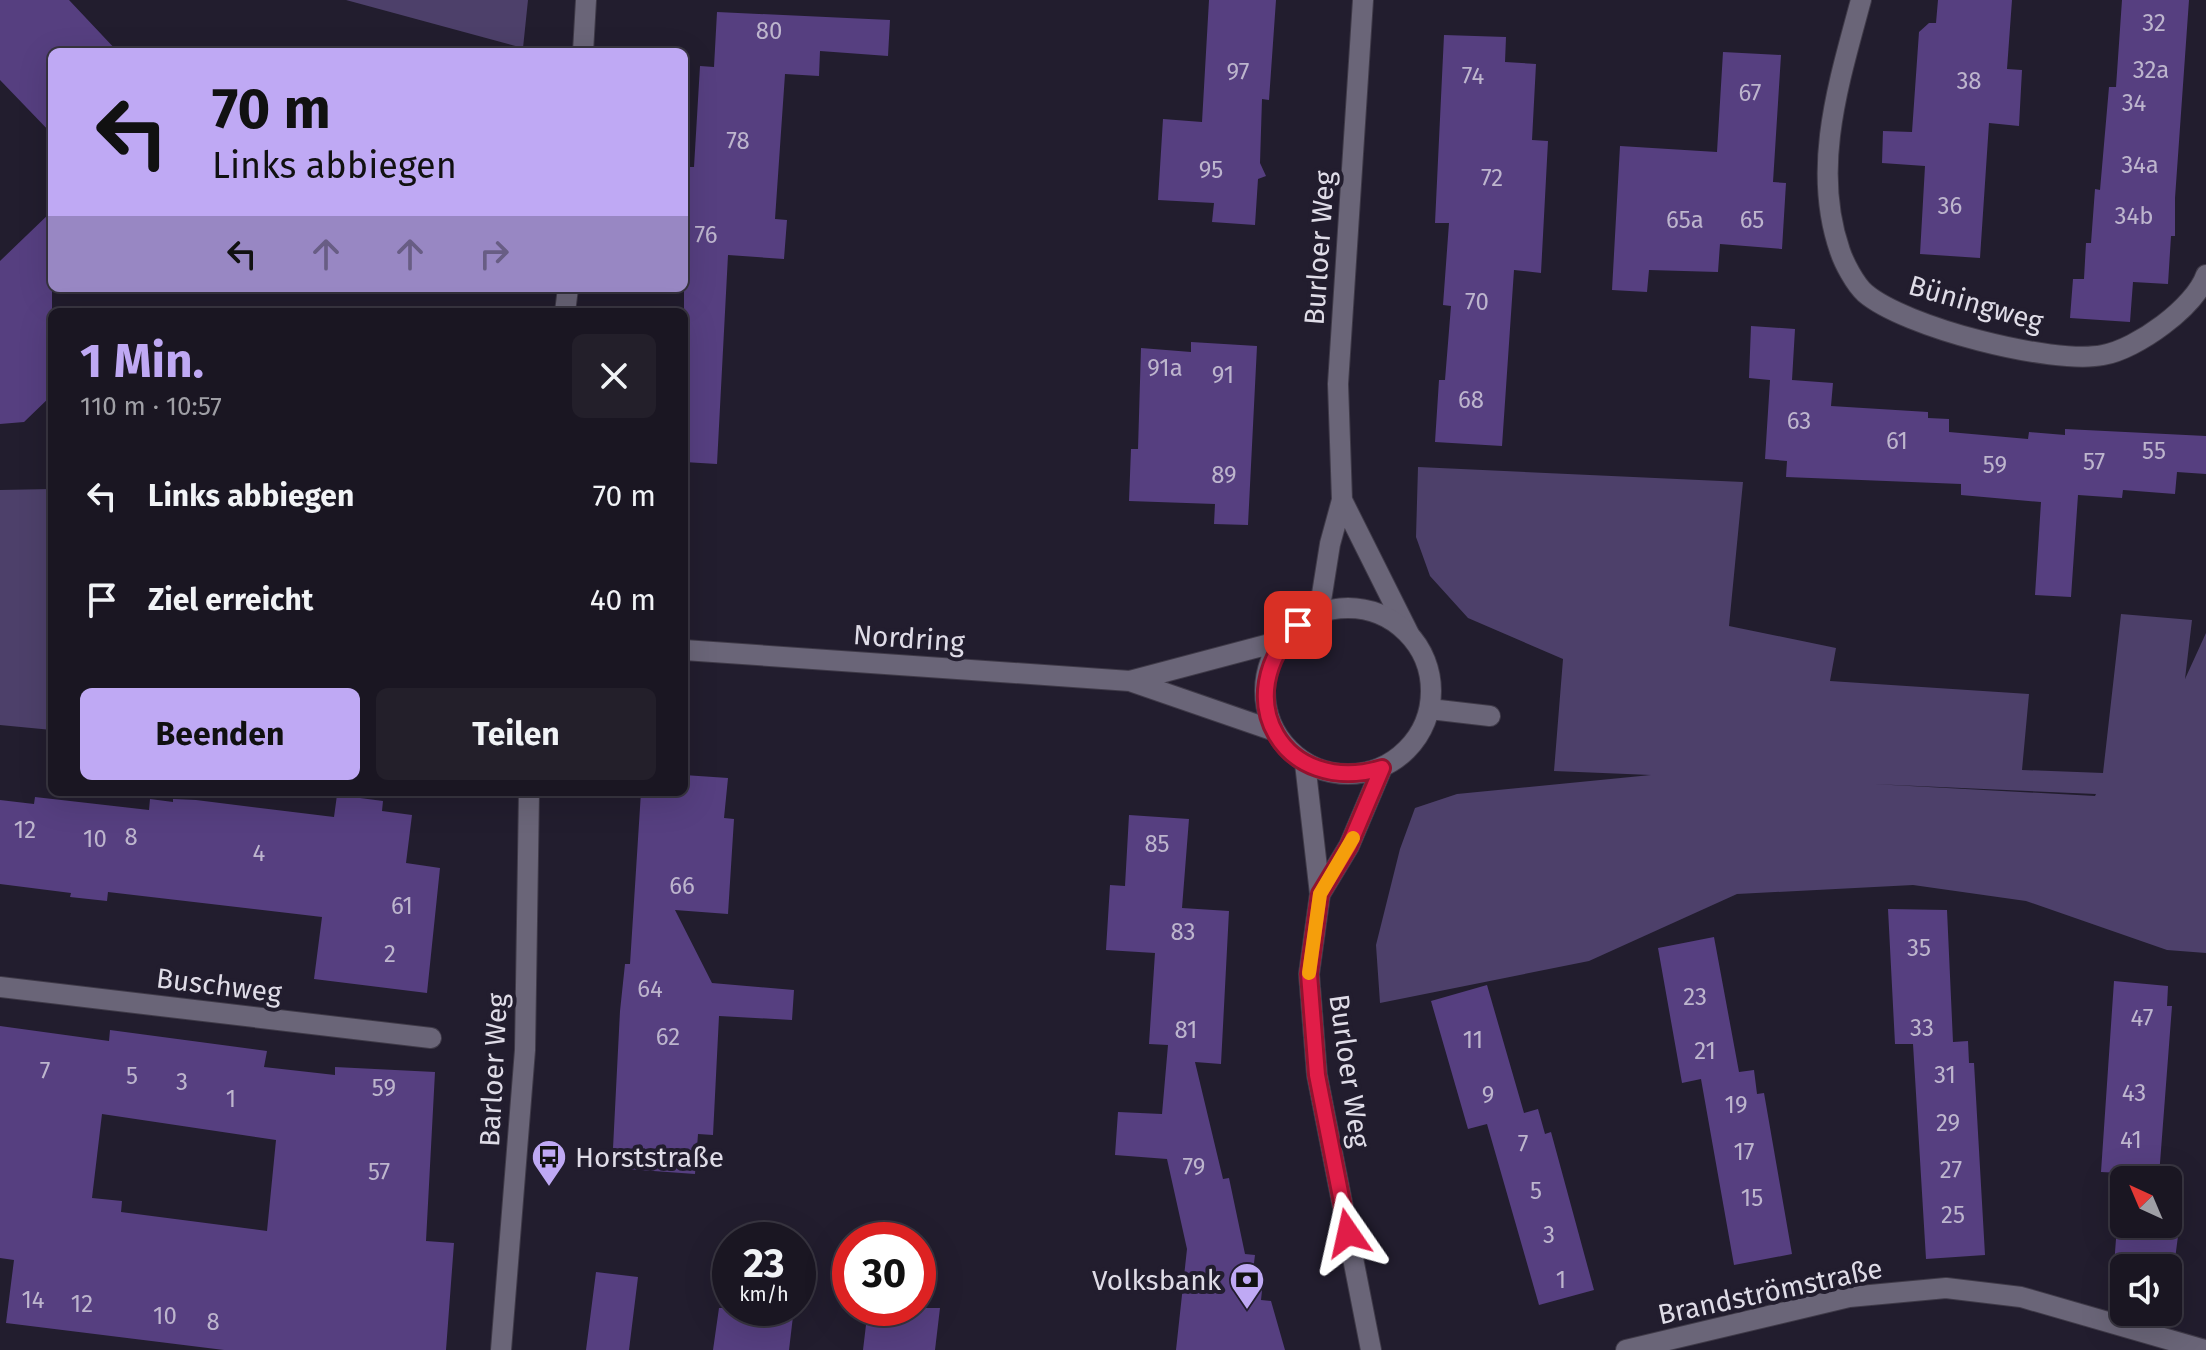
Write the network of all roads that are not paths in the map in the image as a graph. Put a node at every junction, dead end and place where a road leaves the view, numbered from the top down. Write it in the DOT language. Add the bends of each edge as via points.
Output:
graph roads {
  1 [pos="586,0"];
  2 [pos="1363,0"];
  3 [pos="1861,0"];
  4 [pos="583,48"];
  5 [pos="2206,275"];
  6 [pos="1342,500"];
  7 [pos="1319,613"];
  8 [pos="1409,634"];
  9 [pos="1281,641"];
  10 [pos="688,650"];
  11 [pos="1130,681"];
  12 [pos="1430,709"];
  13 [pos="1490,716"];
  14 [pos="1275,731"];
  15 [pos="1305,763"];
  16 [pos="1382,768"];
  17 [pos="529,796"];
  18 [pos="1320,894"];
  19 [pos="0,987"];
  20 [pos="431,1038"];
  21 [pos="501,1350"];
  22 [pos="1371,1350"];
  23 [pos="1626,1350"];
  24 [pos="2205,1350"];
  1 -- 4 [label="street"];
  2 -- 6 [label="street, Burloer Weg" via="1338,384"];
  3 -- 5 [label="street, Büningweg" via="1831,122 1826,168 1840,253 1863,291 1929,326 2017,348 2104,355 2149,336 2183,309"];
  6 -- 7 [label="street, Burloer Weg"];
  6 -- 8 [label="street, Burloer Weg"];
  7 -- 8 [label="street" via="1368,610"];
  7 -- 9 [label="street"];
  8 -- 12 [label="street" via="1424,656 1431,682"];
  9 -- 11 [label="street, Nordring"];
  9 -- 14 [label="street" via="1265,686 1266,709"];
  10 -- 11 [label="street, Nordring"];
  11 -- 14 [label="street, Nordring"];
  12 -- 13 [label="street"];
  12 -- 16 [label="street" via="1404,754"];
  14 -- 15 [label="street"];
  15 -- 16 [label="street" via="1336,774"];
  15 -- 18 [label="street, Burloer Weg"];
  16 -- 18 [label="street, Burloer Weg" via="1349,846"];
  17 -- 21 [label="street, Barloer Weg" via="525,1050"];
  18 -- 22 [label="street, Burloer Weg" via="1309,974 1317,1075"];
  19 -- 20 [label="street, Buschweg"];
  23 -- 24 [label="street, Brandströmstraße" via="1849,1297 1946,1288 2021,1297"];
}
